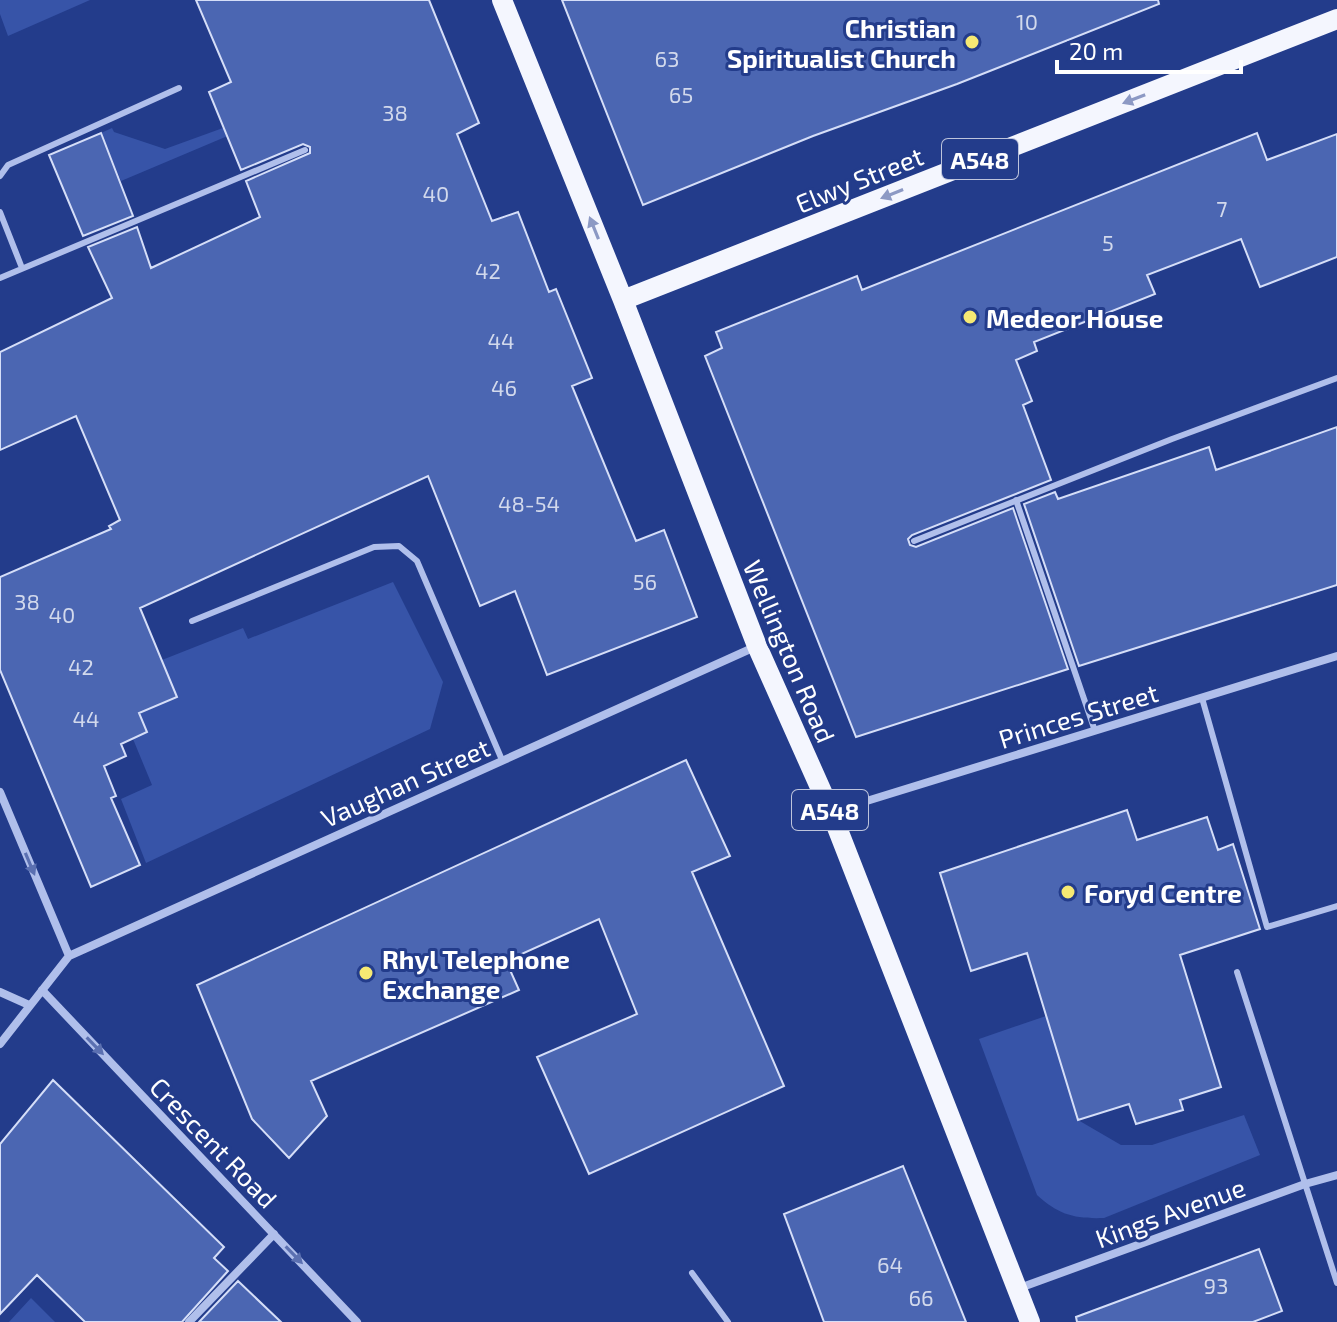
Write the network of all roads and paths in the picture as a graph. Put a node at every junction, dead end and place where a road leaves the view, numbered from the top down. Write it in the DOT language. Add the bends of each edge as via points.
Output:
graph roads {
  1 [pos="502,0"];
  2 [pos="1337,19"];
  3 [pos="179,88"];
  4 [pos="305,150"];
  5 [pos="0,176"];
  6 [pos="0,212"];
  7 [pos="22,268"];
  8 [pos="0,278"];
  9 [pos="623,300"];
  10 [pos="1337,378"];
  11 [pos="1016,500"];
  12 [pos="914,541"];
  13 [pos="192,621"];
  14 [pos="757,646"];
  15 [pos="1337,656"];
  16 [pos="1202,698"];
  17 [pos="1095,731"];
  18 [pos="502,760"];
  19 [pos="0,792"];
  20 [pos="831,812"];
  21 [pos="1337,906"];
  22 [pos="69,956"];
  23 [pos="1237,972"];
  24 [pos="42,990"];
  25 [pos="0,992"];
  26 [pos="29,1005"];
  27 [pos="0,1044"];
  28 [pos="1337,1175"];
  29 [pos="1305,1184"];
  30 [pos="274,1234"];
  31 [pos="692,1273"];
  32 [pos="1337,1283"];
  33 [pos="1017,1289"];
  34 [pos="189,1322"];
  35 [pos="357,1322"];
  36 [pos="728,1322"];
  37 [pos="1030,1322"];
  9 -- 1 [label="main road, Wellington Road / A548, one-way"];
  2 -- 9 [label="main road, Elwy Street / A548, one-way"];
  3 -- 5 [label="lane" via="8,165"];
  4 -- 7 [label="lane"];
  6 -- 7 [label="lane"];
  7 -- 8 [label="lane"];
  9 -- 14 [label="main road, Wellington Road / A548"];
  10 -- 11 [label="lane"];
  11 -- 12 [label="lane"];
  11 -- 17 [label="lane"];
  13 -- 18 [label="lane" via="374,547 399,546 417,561"];
  14 -- 18 [label="street, Vaughan Street"];
  14 -- 20 [label="main road, Wellington Road / A548"];
  15 -- 16 [label="street, Princes Street"];
  16 -- 17 [label="street, Princes Street"];
  16 -- 21 [label="lane" via="1267,927"];
  17 -- 20 [label="street, Princes Street"];
  18 -- 22 [label="street, Vaughan Street"];
  19 -- 22 [label="street, one-way"];
  20 -- 33 [label="main road, Wellington Road / A548"];
  22 -- 24 [label="street"];
  23 -- 29 [label="lane"];
  24 -- 26 [label="street"];
  24 -- 30 [label="street, Crescent Road, one-way"];
  25 -- 26 [label="street"];
  26 -- 27 [label="street"];
  28 -- 29 [label="street, Kings Avenue"];
  29 -- 32 [label="lane"];
  29 -- 33 [label="street, Kings Avenue"];
  30 -- 34 [label="street"];
  30 -- 35 [label="street, Crescent Road, one-way"];
  31 -- 36 [label="lane"];
  33 -- 37 [label="main road, Wellington Road / A548"];
}
